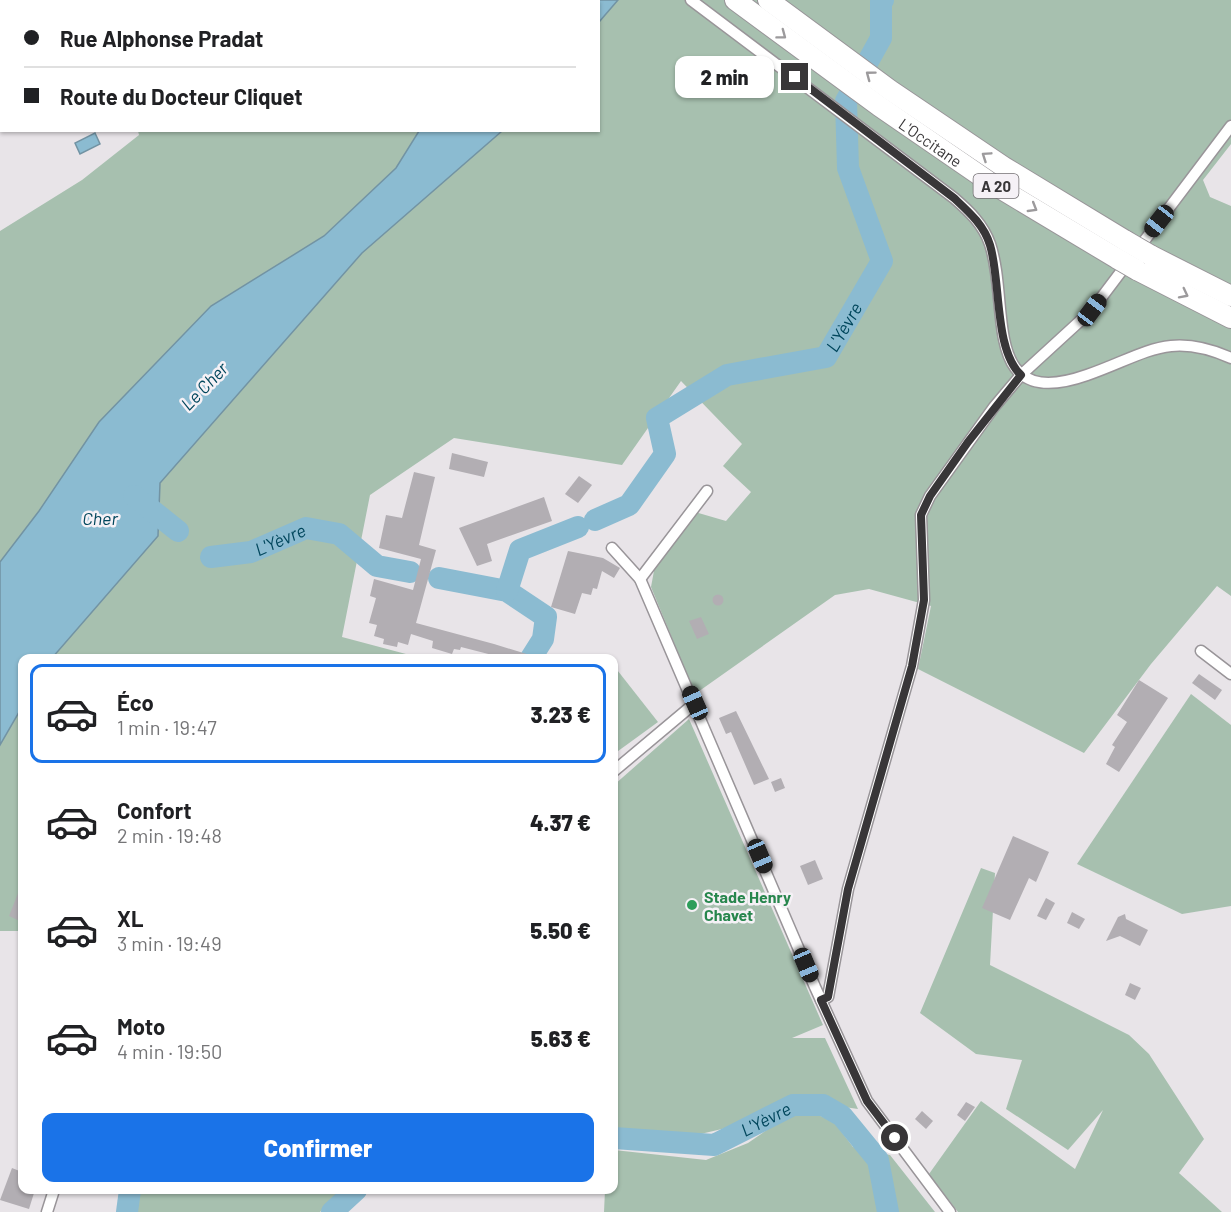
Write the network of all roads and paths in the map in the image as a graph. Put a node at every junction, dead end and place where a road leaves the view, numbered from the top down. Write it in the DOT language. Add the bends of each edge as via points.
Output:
graph roads {
  1 [pos="692,0"];
  2 [pos="735,0"];
  3 [pos="768,0"];
  4 [pos="885,98"];
  5 [pos="1231,126"];
  6 [pos="1122,250"];
  7 [pos="1231,296"];
  8 [pos="1231,318"];
  9 [pos="1231,358"];
  10 [pos="1021,375"];
  11 [pos="707,491"];
  12 [pos="612,548"];
  13 [pos="640,579"];
  14 [pos="1201,651"];
  15 [pos="1231,674"];
  16 [pos="695,703"];
  17 [pos="618,768"];
  18 [pos="821,1000"];
  19 [pos="53,1194"];
  20 [pos="47,1212"];
  21 [pos="950,1212"];
  1 -- 10 [label="street" via="977,219 990,243 1007,356"];
  2 -- 4 [label="highway, L'Occitane / A 20, one-way" via="839,77"];
  4 -- 3 [label="highway, L'Occitane / A 20, one-way" via="850,60"];
  4 -- 6 [label="highway, L'Occitane / A 20" via="988,181"];
  5 -- 10 [label="street" via="1092,310"];
  6 -- 7 [label="highway, L'Occitane / A 20, bridge" via="1150,255"];
  6 -- 8 [label="highway, L'Occitane / A 20, one-way, bridge" via="1137,270"];
  9 -- 10 [label="street" via="1197,346 1172,345 1146,350 1064,384 1040,383"];
  10 -- 18 [label="street" via="987,416 930,496 921,515 924,600 912,666 848,889 828,997"];
  11 -- 13 [label="street"];
  12 -- 13 [label="street"];
  13 -- 16 [label="street"];
  14 -- 15 [label="street"];
  16 -- 17 [label="street"];
  16 -- 18 [label="street"];
  18 -- 21 [label="street" via="867,1101"];
  19 -- 20 [label="street"];
}
